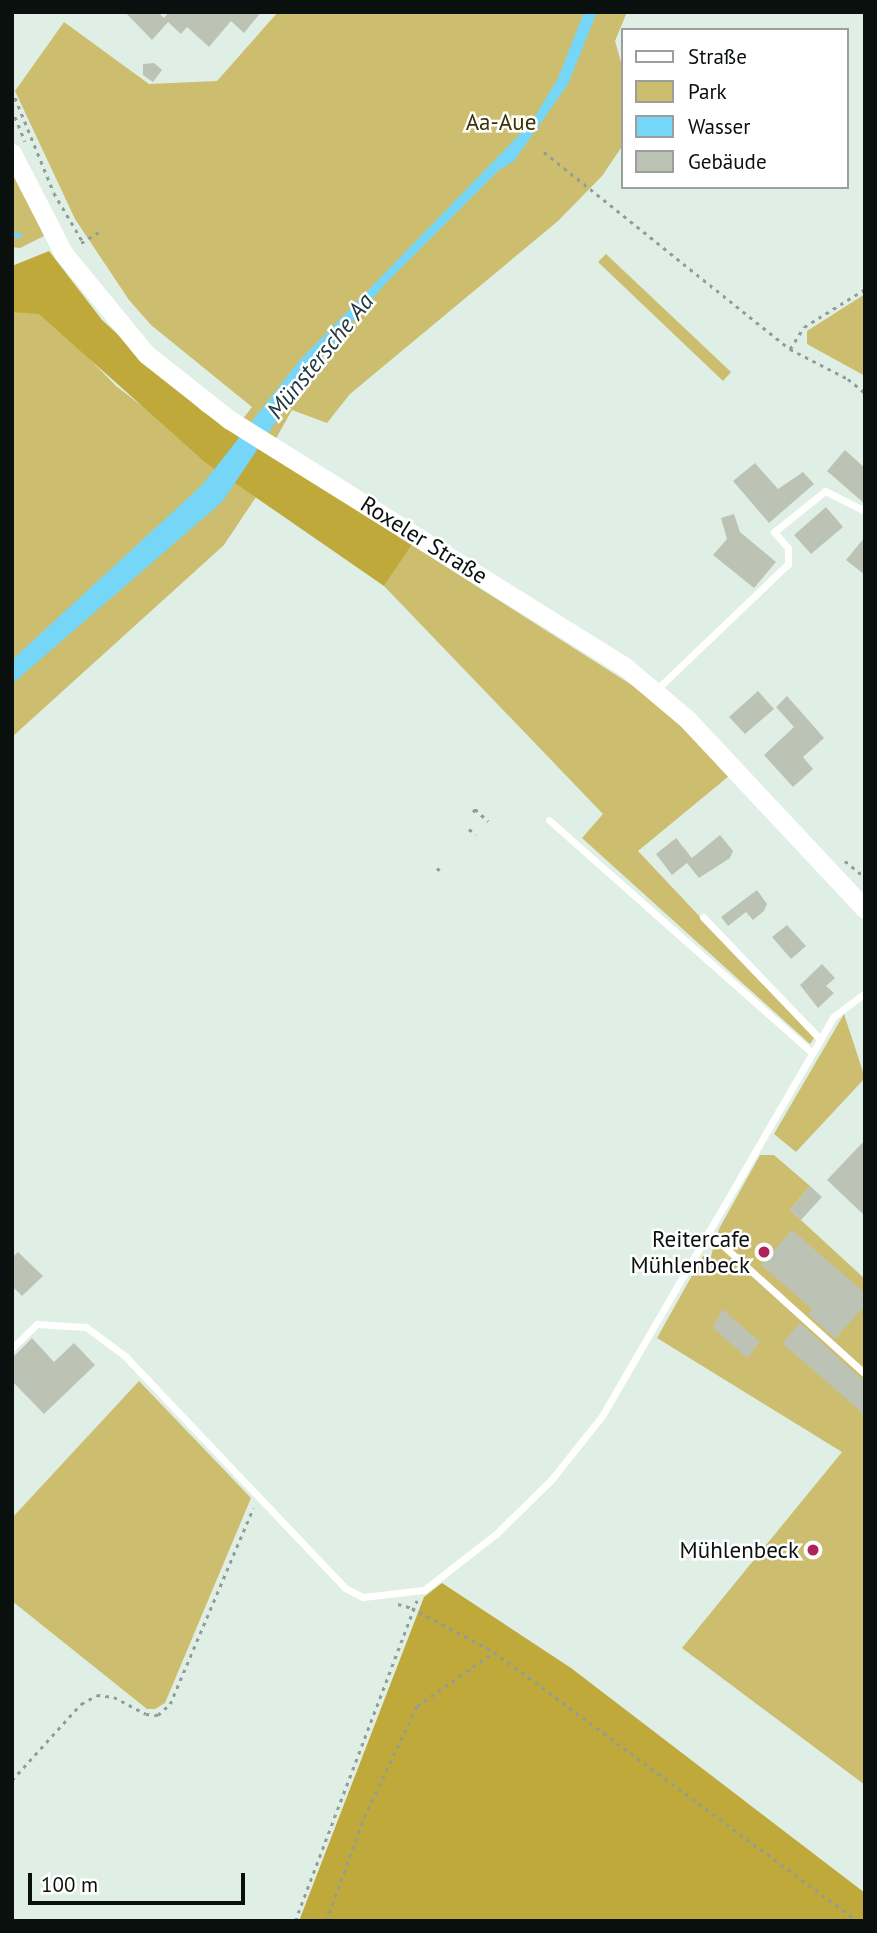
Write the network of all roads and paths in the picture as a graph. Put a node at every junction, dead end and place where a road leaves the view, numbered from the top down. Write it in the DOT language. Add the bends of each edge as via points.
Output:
graph roads {
  1 [pos="12,90"];
  2 [pos="12,109"];
  3 [pos="544,152"];
  4 [pos="21,154"];
  5 [pos="35,167"];
  6 [pos="63,223"];
  7 [pos="67,230"];
  8 [pos="100,231"];
  9 [pos="83,242"];
  10 [pos="77,246"];
  11 [pos="83,254"];
  12 [pos="865,289"];
  13 [pos="790,349"];
  14 [pos="865,393"];
  15 [pos="865,511"];
  16 [pos="655,691"];
  17 [pos="473,812"];
  18 [pos="549,820"];
  19 [pos="488,821"];
  20 [pos="469,829"];
  21 [pos="475,835"];
  22 [pos="437,868"];
  23 [pos="443,873"];
  24 [pos="865,908"];
  25 [pos="703,916"];
  26 [pos="865,993"];
  27 [pos="820,1039"];
  28 [pos="812,1053"];
  29 [pos="708,1232"];
  30 [pos="12,1348"];
  31 [pos="865,1374"];
  32 [pos="257,1498"];
  33 [pos="424,1590"];
  34 [pos="412,1608"];
  35 [pos="494,1652"];
  36 [pos="12,1780"];
  37 [pos="295,1921"];
  38 [pos="326,1921"];
  39 [pos="858,1921"];
  1 -- 9 [label="path" via="54,193"];
  2 -- 4 [label="path"];
  3 -- 13 [label="path"];
  4 -- 16 [label="main road, Roxeler Straße" via="59,246 109,314 156,362 230,420 590,642"];
  5 -- 6 [label="path"];
  7 -- 10 [label="path"];
  8 -- 9 [label="path"];
  9 -- 10 [label="path"];
  10 -- 11 [label="path"];
  12 -- 13 [label="path" via="804,327"];
  13 -- 14 [label="path"];
  15 -- 16 [label="lane" via="825,491 774,531 788,548 788,564"];
  16 -- 24 [label="main road, Roxeler Straße" via="718,750"];
  17 -- 19 [label="path" via="475,809"];
  18 -- 28 [label="lane"];
  20 -- 21 [label="path"];
  22 -- 23 [label="path"];
  25 -- 27 [label="lane"];
  26 -- 27 [label="lane" via="833,1017"];
  27 -- 28 [label="lane"];
  28 -- 29 [label="lane"];
  29 -- 31 [label="lane"];
  29 -- 33 [label="lane" via="602,1416 551,1480 496,1534"];
  30 -- 32 [label="lane" via="37,1324 86,1327 125,1356"];
  32 -- 33 [label="lane" via="345,1588 363,1597"];
  32 -- 36 [label="path" via="170,1704 158,1715 146,1714 114,1697 97,1695 81,1704"];
  33 -- 34 [label="path"];
  34 -- 35 [label="path"];
  34 -- 37 [label="path"];
  35 -- 38 [label="path" via="417,1706 364,1818"];
  35 -- 39 [label="path"];
}
